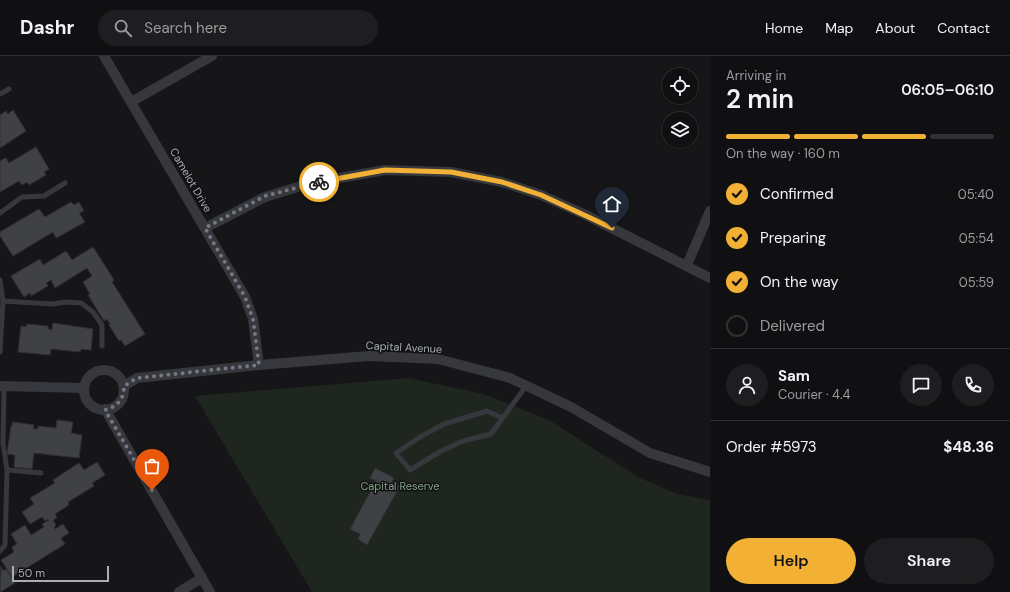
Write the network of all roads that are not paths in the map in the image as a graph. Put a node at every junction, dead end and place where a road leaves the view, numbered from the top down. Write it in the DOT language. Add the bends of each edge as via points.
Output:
graph roads {
  1 [pos="104,56"];
  2 [pos="212,56"];
  3 [pos="9,89"];
  4 [pos="0,94"];
  5 [pos="131,102"];
  6 [pos="65,183"];
  7 [pos="710,212"];
  8 [pos="0,213"];
  9 [pos="205,228"];
  10 [pos="688,265"];
  11 [pos="710,278"];
  12 [pos="0,280"];
  13 [pos="3,301"];
  14 [pos="102,346"];
  15 [pos="0,352"];
  16 [pos="259,365"];
  17 [pos="2,386"];
  18 [pos="124,386"];
  19 [pos="526,386"];
  20 [pos="84,388"];
  21 [pos="105,410"];
  22 [pos="502,418"];
  23 [pos="7,470"];
  24 [pos="710,472"];
  25 [pos="41,473"];
  26 [pos="0,551"];
  27 [pos="202,578"];
  28 [pos="179,592"];
  29 [pos="210,592"];
  1 -- 5 [label="street, Camelot Drive"];
  2 -- 5 [label="street"];
  3 -- 4 [label="lane"];
  5 -- 9 [label="street, Camelot Drive"];
  6 -- 8 [label="lane" via="44,196 22,198"];
  7 -- 10 [label="street"];
  9 -- 10 [label="street" via="265,196 311,183 385,170 451,172 502,182 541,195"];
  9 -- 16 [label="street, Camelot Drive" via="245,297 253,319"];
  10 -- 11 [label="street"];
  12 -- 13 [label="lane"];
  13 -- 14 [label="lane" via="81,303 93,312 102,325"];
  13 -- 15 [label="lane"];
  16 -- 18 [label="street, Capital Avenue" via="137,378"];
  16 -- 19 [label="street, Capital Avenue" via="369,356 438,359 510,378"];
  17 -- 20 [label="street"];
  17 -- 23 [label="lane" via="3,443"];
  18 -- 20 [label="street" via="115,373 102,370 90,376"];
  18 -- 21 [label="street" via="121,400 117,405"];
  19 -- 22 [label="lane"];
  19 -- 24 [label="street, Capital Avenue" via="571,407 650,453"];
  20 -- 21 [label="street" via="87,401 92,406"];
  21 -- 27 [label="street"];
  22 -- 22 [label="lane" via="491,434 463,441 410,470 396,453 444,424 487,411"];
  23 -- 25 [label="lane"];
  23 -- 26 [label="lane" via="4,545"];
  27 -- 28 [label="street"];
  27 -- 29 [label="street"];
}
